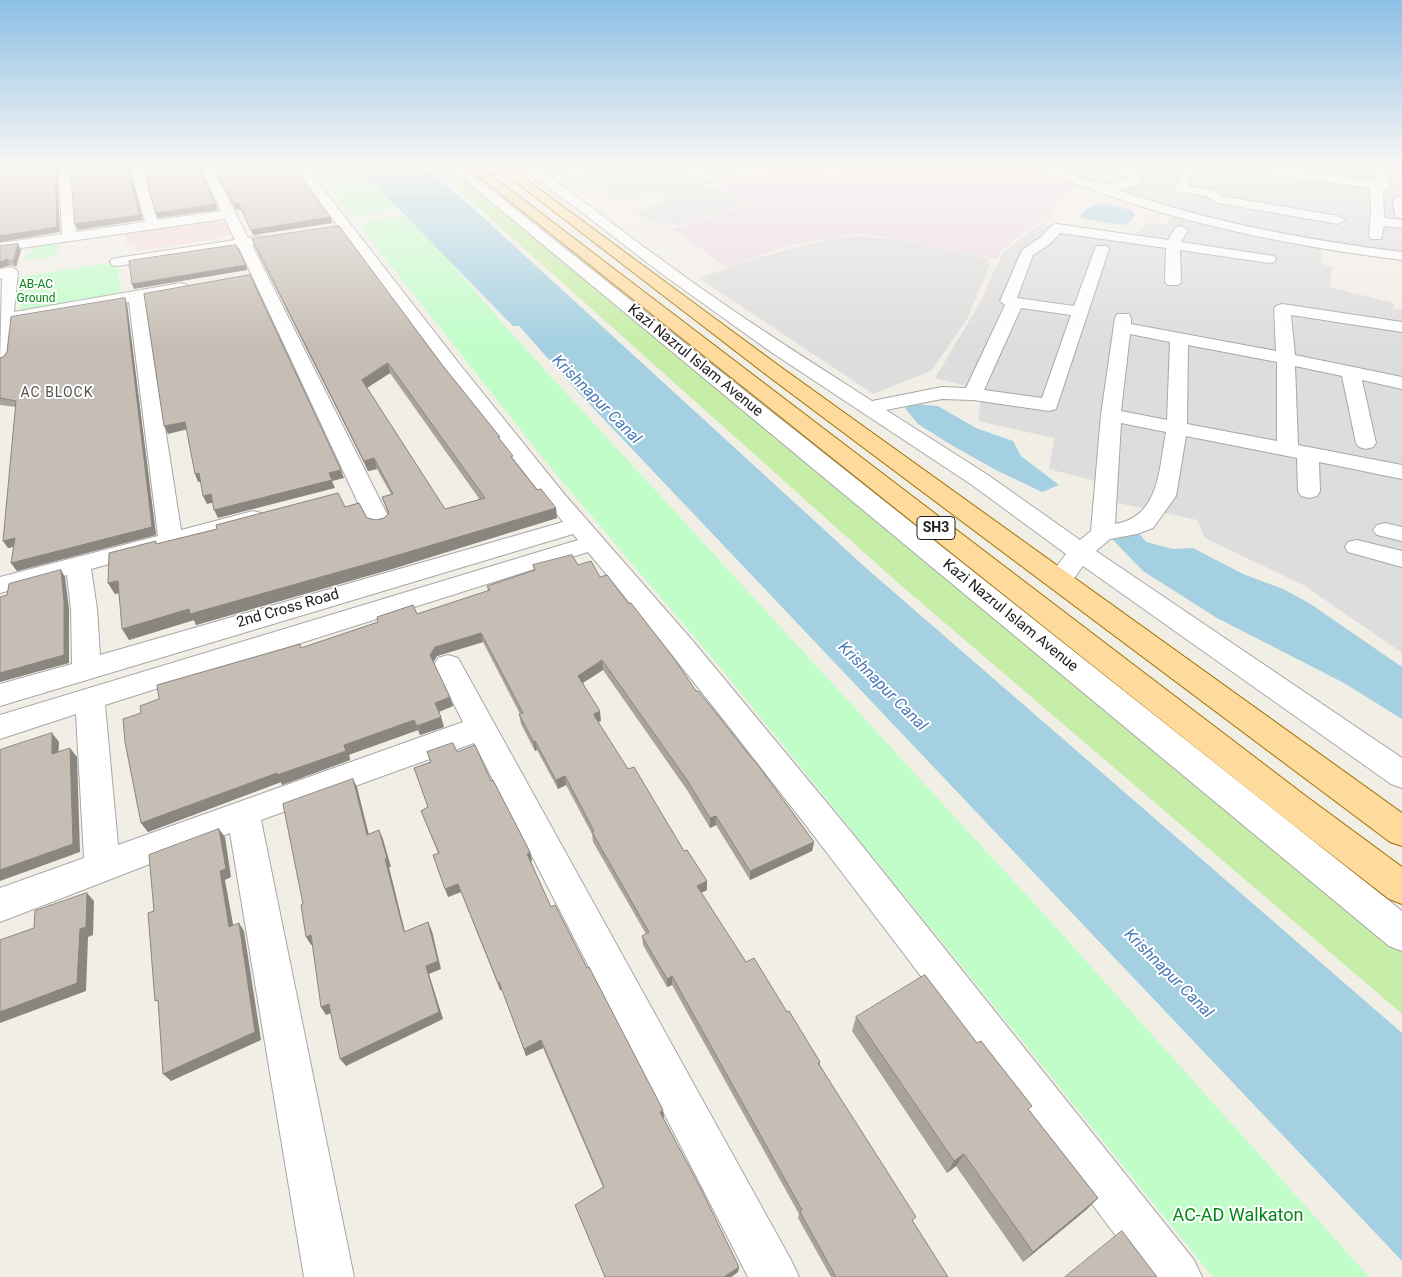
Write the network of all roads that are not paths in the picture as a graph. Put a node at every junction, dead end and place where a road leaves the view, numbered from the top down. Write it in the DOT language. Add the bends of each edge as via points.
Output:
graph roads {
  1 [pos="68,226"];
  2 [pos="147,226"];
  3 [pos="235,226"];
  4 [pos="336,226"];
  5 [pos="528,226"];
  6 [pos="548,226"];
  7 [pos="580,226"];
  8 [pos="608,226"];
  9 [pos="1184,226"];
  10 [pos="1265,226"];
  11 [pos="1332,226"];
  12 [pos="1375,226"];
  13 [pos="1342,228"];
  14 [pos="113,230"];
  15 [pos="271,235"];
  16 [pos="69,237"];
  17 [pos="1393,239"];
  18 [pos="242,240"];
  19 [pos="1046,240"];
  20 [pos="1174,245"];
  21 [pos="0,247"];
  22 [pos="1340,248"];
  23 [pos="1102,250"];
  24 [pos="1120,252"];
  25 [pos="1402,256"];
  26 [pos="1155,258"];
  27 [pos="116,259"];
  28 [pos="1172,260"];
  29 [pos="1192,263"];
  30 [pos="259,274"];
  31 [pos="5,276"];
  32 [pos="240,278"];
  33 [pos="1173,282"];
  34 [pos="193,286"];
  35 [pos="124,289"];
  36 [pos="1015,302"];
  37 [pos="1081,312"];
  38 [pos="2,318"];
  39 [pos="1402,327"];
  40 [pos="1179,338"];
  41 [pos="1313,347"];
  42 [pos="1286,351"];
  43 [pos="0,358"];
  44 [pos="1397,363"];
  45 [pos="1351,373"];
  46 [pos="1402,384"];
  47 [pos="973,394"];
  48 [pos="868,408"];
  49 [pos="1111,415"];
  50 [pos="1177,426"];
  51 [pos="1366,442"];
  52 [pos="1298,451"];
  53 [pos="1402,472"];
  54 [pos="1310,491"];
  55 [pos="277,512"];
  56 [pos="379,522"];
  57 [pos="1103,533"];
  58 [pos="585,534"];
  59 [pos="171,540"];
  60 [pos="1356,547"];
  61 [pos="1081,551"];
  62 [pos="1402,559"];
  63 [pos="78,564"];
  64 [pos="1059,580"];
  65 [pos="0,585"];
  66 [pos="258,618"];
  67 [pos="263,646"];
  68 [pos="448,665"];
  69 [pos="88,684"];
  70 [pos="0,695"];
  71 [pos="0,727"];
  72 [pos="480,728"];
  73 [pos="1402,775"];
  74 [pos="243,813"];
  75 [pos="1402,832"];
  76 [pos="102,867"];
  77 [pos="1402,888"];
  78 [pos="0,905"];
  79 [pos="1402,934"];
  80 [pos="329,1277"];
  81 [pos="774,1277"];
  82 [pos="1177,1277"];
  1 -- 16 [label="street"];
  2 -- 14 [label="street"];
  3 -- 18 [label="street"];
  4 -- 58 [label="street"];
  5 -- 79 [label="street, Kazi Nazrul Islam Avenue"];
  6 -- 77 [label="main road, Kazi Nazrul Islam Avenue / SH3"];
  7 -- 64 [label="main road, SH3"];
  8 -- 48 [label="street" via="667,271"];
  9 -- 20 [label="street"];
  10 -- 13 [label="street"];
  10 -- 20 [label="street" via="1271,266"];
  10 -- 22 [label="street"];
  11 -- 13 [label="street"];
  12 -- 17 [label="street" via="1371,235"];
  13 -- 22 [label="street"];
  14 -- 16 [label="street"];
  14 -- 27 [label="street"];
  15 -- 18 [label="street"];
  16 -- 21 [label="street"];
  18 -- 27 [label="street"];
  18 -- 30 [label="street"];
  19 -- 20 [label="street" via="1059,228"];
  19 -- 23 [label="street"];
  19 -- 36 [label="street" via="1027,253 1008,301"];
  20 -- 28 [label="street"];
  22 -- 25 [label="street"];
  23 -- 24 [label="street"];
  23 -- 37 [label="street"];
  26 -- 28 [label="street"];
  27 -- 35 [label="street"];
  28 -- 29 [label="street"];
  28 -- 33 [label="street"];
  30 -- 32 [label="street"];
  30 -- 56 [label="street" via="354,492"];
  31 -- 38 [label="street"];
  34 -- 35 [label="street"];
  35 -- 38 [label="street"];
  35 -- 59 [label="street"];
  36 -- 37 [label="street"];
  36 -- 47 [label="street"];
  37 -- 47 [label="street" via="1050,405"];
  38 -- 43 [label="street"];
  39 -- 42 [label="street" via="1349,312 1282,309"];
  40 -- 42 [label="street"];
  40 -- 49 [label="street" via="1123,323"];
  40 -- 50 [label="street"];
  41 -- 42 [label="street"];
  42 -- 45 [label="street"];
  42 -- 52 [label="street"];
  44 -- 46 [label="street"];
  45 -- 46 [label="street"];
  45 -- 51 [label="street"];
  47 -- 48 [label="street" via="942,393"];
  48 -- 61 [label="street" via="980,480"];
  49 -- 50 [label="street"];
  49 -- 57 [label="street"];
  50 -- 52 [label="street"];
  50 -- 57 [label="street" via="1165,496 1145,523"];
  52 -- 53 [label="street"];
  52 -- 54 [label="street"];
  55 -- 59 [label="street"];
  57 -- 61 [label="street"];
  58 -- 66 [label="street, 2nd Cross Road"];
  58 -- 67 [label="street"];
  58 -- 82 [label="street" via="682,647 838,840"];
  59 -- 63 [label="street"];
  60 -- 62 [label="street"];
  61 -- 64 [label="street"];
  61 -- 73 [label="street"];
  63 -- 65 [label="street"];
  63 -- 69 [label="street"];
  64 -- 75 [label="main road, SH3"];
  66 -- 67 [label="street"];
  66 -- 69 [label="street, 2nd Cross Road"];
  67 -- 69 [label="street"];
  68 -- 72 [label="street"];
  69 -- 70 [label="street, 2nd Cross Road"];
  69 -- 71 [label="street"];
  69 -- 76 [label="street"];
  72 -- 74 [label="street"];
  72 -- 81 [label="street"];
  74 -- 76 [label="street"];
  74 -- 80 [label="street"];
  76 -- 78 [label="street"];
}
